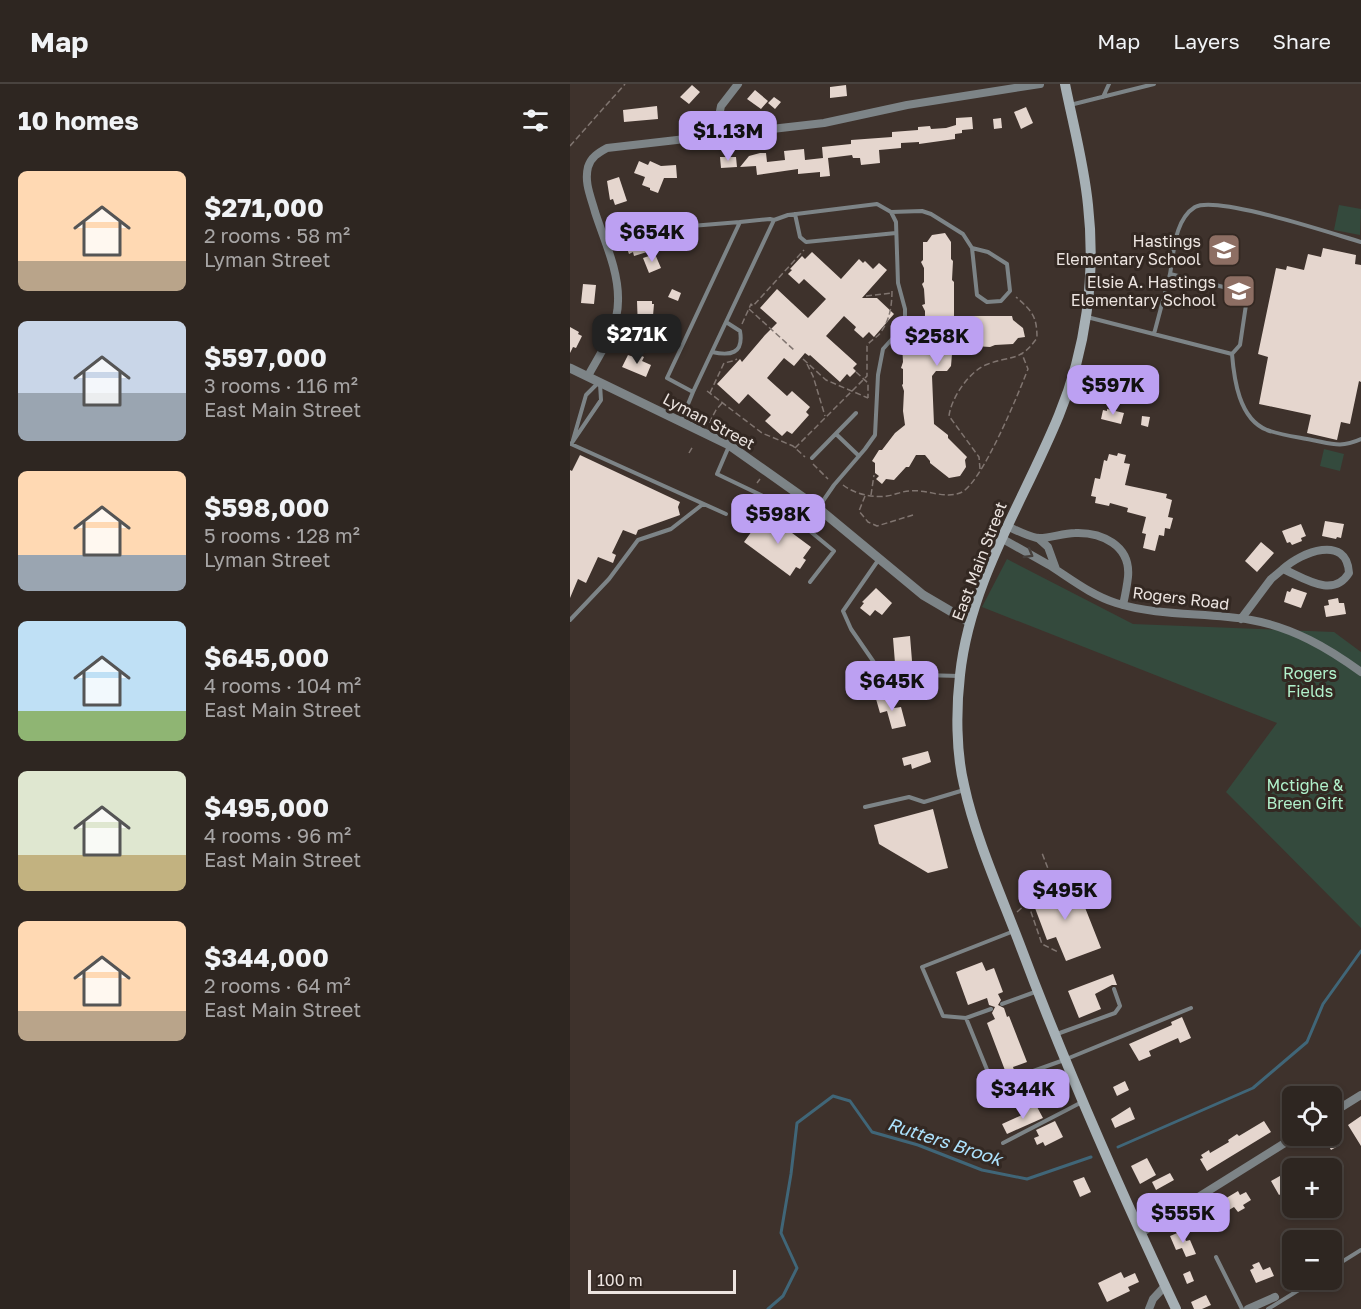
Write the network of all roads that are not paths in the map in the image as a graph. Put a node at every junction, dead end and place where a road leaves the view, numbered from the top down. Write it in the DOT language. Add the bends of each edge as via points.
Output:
graph roads {
  1 [pos="738,84"];
  2 [pos="1040,84"];
  3 [pos="1065,84"];
  4 [pos="1109,84"];
  5 [pos="1150,85"];
  6 [pos="1103,97"];
  7 [pos="1069,105"];
  8 [pos="715,136"];
  9 [pos="891,212"];
  10 [pos="795,214"];
  11 [pos="774,220"];
  12 [pos="740,222"];
  13 [pos="691,226"];
  14 [pos="896,232"];
  15 [pos="1361,242"];
  16 [pos="972,248"];
  17 [pos="1170,274"];
  18 [pos="1086,317"];
  19 [pos="726,322"];
  20 [pos="1154,334"];
  21 [pos="712,352"];
  22 [pos="1232,354"];
  23 [pos="570,368"];
  24 [pos="588,376"];
  25 [pos="600,381"];
  26 [pos="693,392"];
  27 [pos="856,413"];
  28 [pos="681,422"];
  29 [pos="836,434"];
  30 [pos="1361,439"];
  31 [pos="571,444"];
  32 [pos="729,445"];
  33 [pos="860,456"];
  34 [pos="812,458"];
  35 [pos="703,504"];
  36 [pos="818,508"];
  37 [pos="726,514"];
  38 [pos="1007,526"];
  39 [pos="805,527"];
  40 [pos="1001,538"];
  41 [pos="1038,538"];
  42 [pos="879,558"];
  43 [pos="1283,569"];
  44 [pos="1056,570"];
  45 [pos="810,582"];
  46 [pos="1123,605"];
  47 [pos="1241,619"];
  48 [pos="570,620"];
  49 [pos="969,622"];
  50 [pos="1361,672"];
  51 [pos="960,676"];
  52 [pos="965,790"];
  53 [pos="865,807"];
  54 [pos="1014,930"];
  55 [pos="1114,989"];
  56 [pos="1037,991"];
  57 [pos="1002,1004"];
  58 [pos="1191,1008"];
  59 [pos="991,1009"];
  60 [pos="966,1018"];
  61 [pos="1053,1036"];
  62 [pos="1065,1060"];
  63 [pos="1361,1095"];
  64 [pos="1083,1101"];
  65 [pos="1342,1107"];
  66 [pos="1003,1143"];
  67 [pos="1282,1145"];
  68 [pos="1141,1233"];
  69 [pos="1361,1250"];
  70 [pos="1216,1257"];
  71 [pos="1342,1262"];
  72 [pos="1165,1286"];
  73 [pos="1299,1290"];
  74 [pos="1275,1297"];
  75 [pos="1149,1309"];
  76 [pos="1176,1309"];
  77 [pos="1242,1309"];
  78 [pos="1248,1309"];
  79 [pos="1268,1309"];
  1 -- 8 [label="street" via="721,106"];
  2 -- 8 [label="street" via="824,123"];
  3 -- 7 [label="main road, East Main Street"];
  4 -- 6 [label="lane"];
  5 -- 6 [label="lane"];
  6 -- 7 [label="lane"];
  7 -- 18 [label="main road, East Main Street" via="1089,206 1091,250"];
  8 -- 24 [label="street" via="607,148 592,158 587,186 613,265 619,297 611,333"];
  9 -- 10 [label="lane" via="877,204"];
  9 -- 14 [label="lane"];
  9 -- 16 [label="lane" via="931,214 963,234"];
  10 -- 11 [label="lane"];
  10 -- 14 [label="lane" via="800,237 806,242"];
  11 -- 12 [label="lane"];
  11 -- 19 [label="lane"];
  12 -- 13 [label="lane"];
  12 -- 26 [label="lane" via="667,378"];
  14 -- 33 [label="lane" via="898,283 905,309 903,326 883,349 875,435"];
  15 -- 17 [label="lane" via="1280,218 1214,204 1197,206 1179,228"];
  16 -- 16 [label="lane" via="977,295 987,302 1001,301 1010,291 1007,264 988,252"];
  17 -- 20 [label="lane"];
  17 -- 22 [label="lane" via="1245,295 1240,345"];
  18 -- 20 [label="lane"];
  18 -- 38 [label="main road, East Main Street" via="1061,411"];
  19 -- 21 [label="lane"];
  19 -- 21 [label="lane" via="740,331 742,341 737,350 726,355"];
  20 -- 22 [label="lane"];
  21 -- 26 [label="lane"];
  22 -- 30 [label="lane" via="1234,381 1247,412 1265,429 1346,446"];
  23 -- 24 [label="street, Lyman Street"];
  24 -- 25 [label="street, Lyman Street"];
  25 -- 28 [label="street, Lyman Street"];
  25 -- 31 [label="lane" via="586,395"];
  25 -- 31 [label="lane" via="601,400"];
  26 -- 28 [label="lane"];
  27 -- 29 [label="lane"];
  28 -- 32 [label="street, Lyman Street"];
  29 -- 33 [label="lane"];
  29 -- 34 [label="lane"];
  31 -- 35 [label="lane"];
  32 -- 36 [label="street, Lyman Street"];
  32 -- 39 [label="lane" via="717,474 767,498"];
  33 -- 36 [label="lane"];
  35 -- 37 [label="lane"];
  35 -- 48 [label="lane" via="671,529 638,540 609,579"];
  36 -- 39 [label="lane"];
  36 -- 42 [label="street, Lyman Street"];
  38 -- 40 [label="main road, East Main Street"];
  38 -- 41 [label="street"];
  39 -- 45 [label="lane" via="834,551"];
  40 -- 44 [label="street, Rogers Road, one-way"];
  40 -- 49 [label="main road, East Main Street"];
  41 -- 44 [label="street" via="1048,547"];
  41 -- 46 [label="street" via="1095,533 1113,542 1119,547 1129,575"];
  42 -- 49 [label="street, Lyman Street" via="923,595"];
  42 -- 51 [label="lane" via="843,611 851,629 882,674"];
  43 -- 43 [label="street" via="1327,587 1342,583 1349,573 1346,560 1328,550 1299,556"];
  43 -- 47 [label="street"];
  44 -- 46 [label="street, Rogers Road" via="1097,595"];
  46 -- 47 [label="street, Rogers Road" via="1172,614"];
  47 -- 50 [label="street, Rogers Road" via="1289,630 1325,647"];
  49 -- 51 [label="main road, East Main Street"];
  51 -- 52 [label="main road, East Main Street" via="958,740"];
  52 -- 53 [label="lane" via="924,802 909,797"];
  52 -- 54 [label="main road, East Main Street"];
  54 -- 56 [label="main road, East Main Street"];
  54 -- 60 [label="lane" via="922,967 943,1016"];
  55 -- 61 [label="lane" via="1120,1006 1115,1013"];
  56 -- 57 [label="lane"];
  56 -- 61 [label="main road, East Main Street"];
  58 -- 62 [label="lane"];
  59 -- 60 [label="lane"];
  60 -- 62 [label="lane" via="990,1077 1002,1082"];
  61 -- 62 [label="main road, East Main Street"];
  62 -- 64 [label="main road, East Main Street"];
  63 -- 65 [label="street"];
  64 -- 66 [label="lane"];
  64 -- 68 [label="main road, East Main Street"];
  67 -- 68 [label="street"];
  68 -- 72 [label="main road, East Main Street"];
  69 -- 71 [label="lane"];
  70 -- 77 [label="lane"];
  72 -- 75 [label="street"];
  72 -- 76 [label="main road, East Main Street"];
  73 -- 79 [label="lane"];
  74 -- 78 [label="street"];
}
